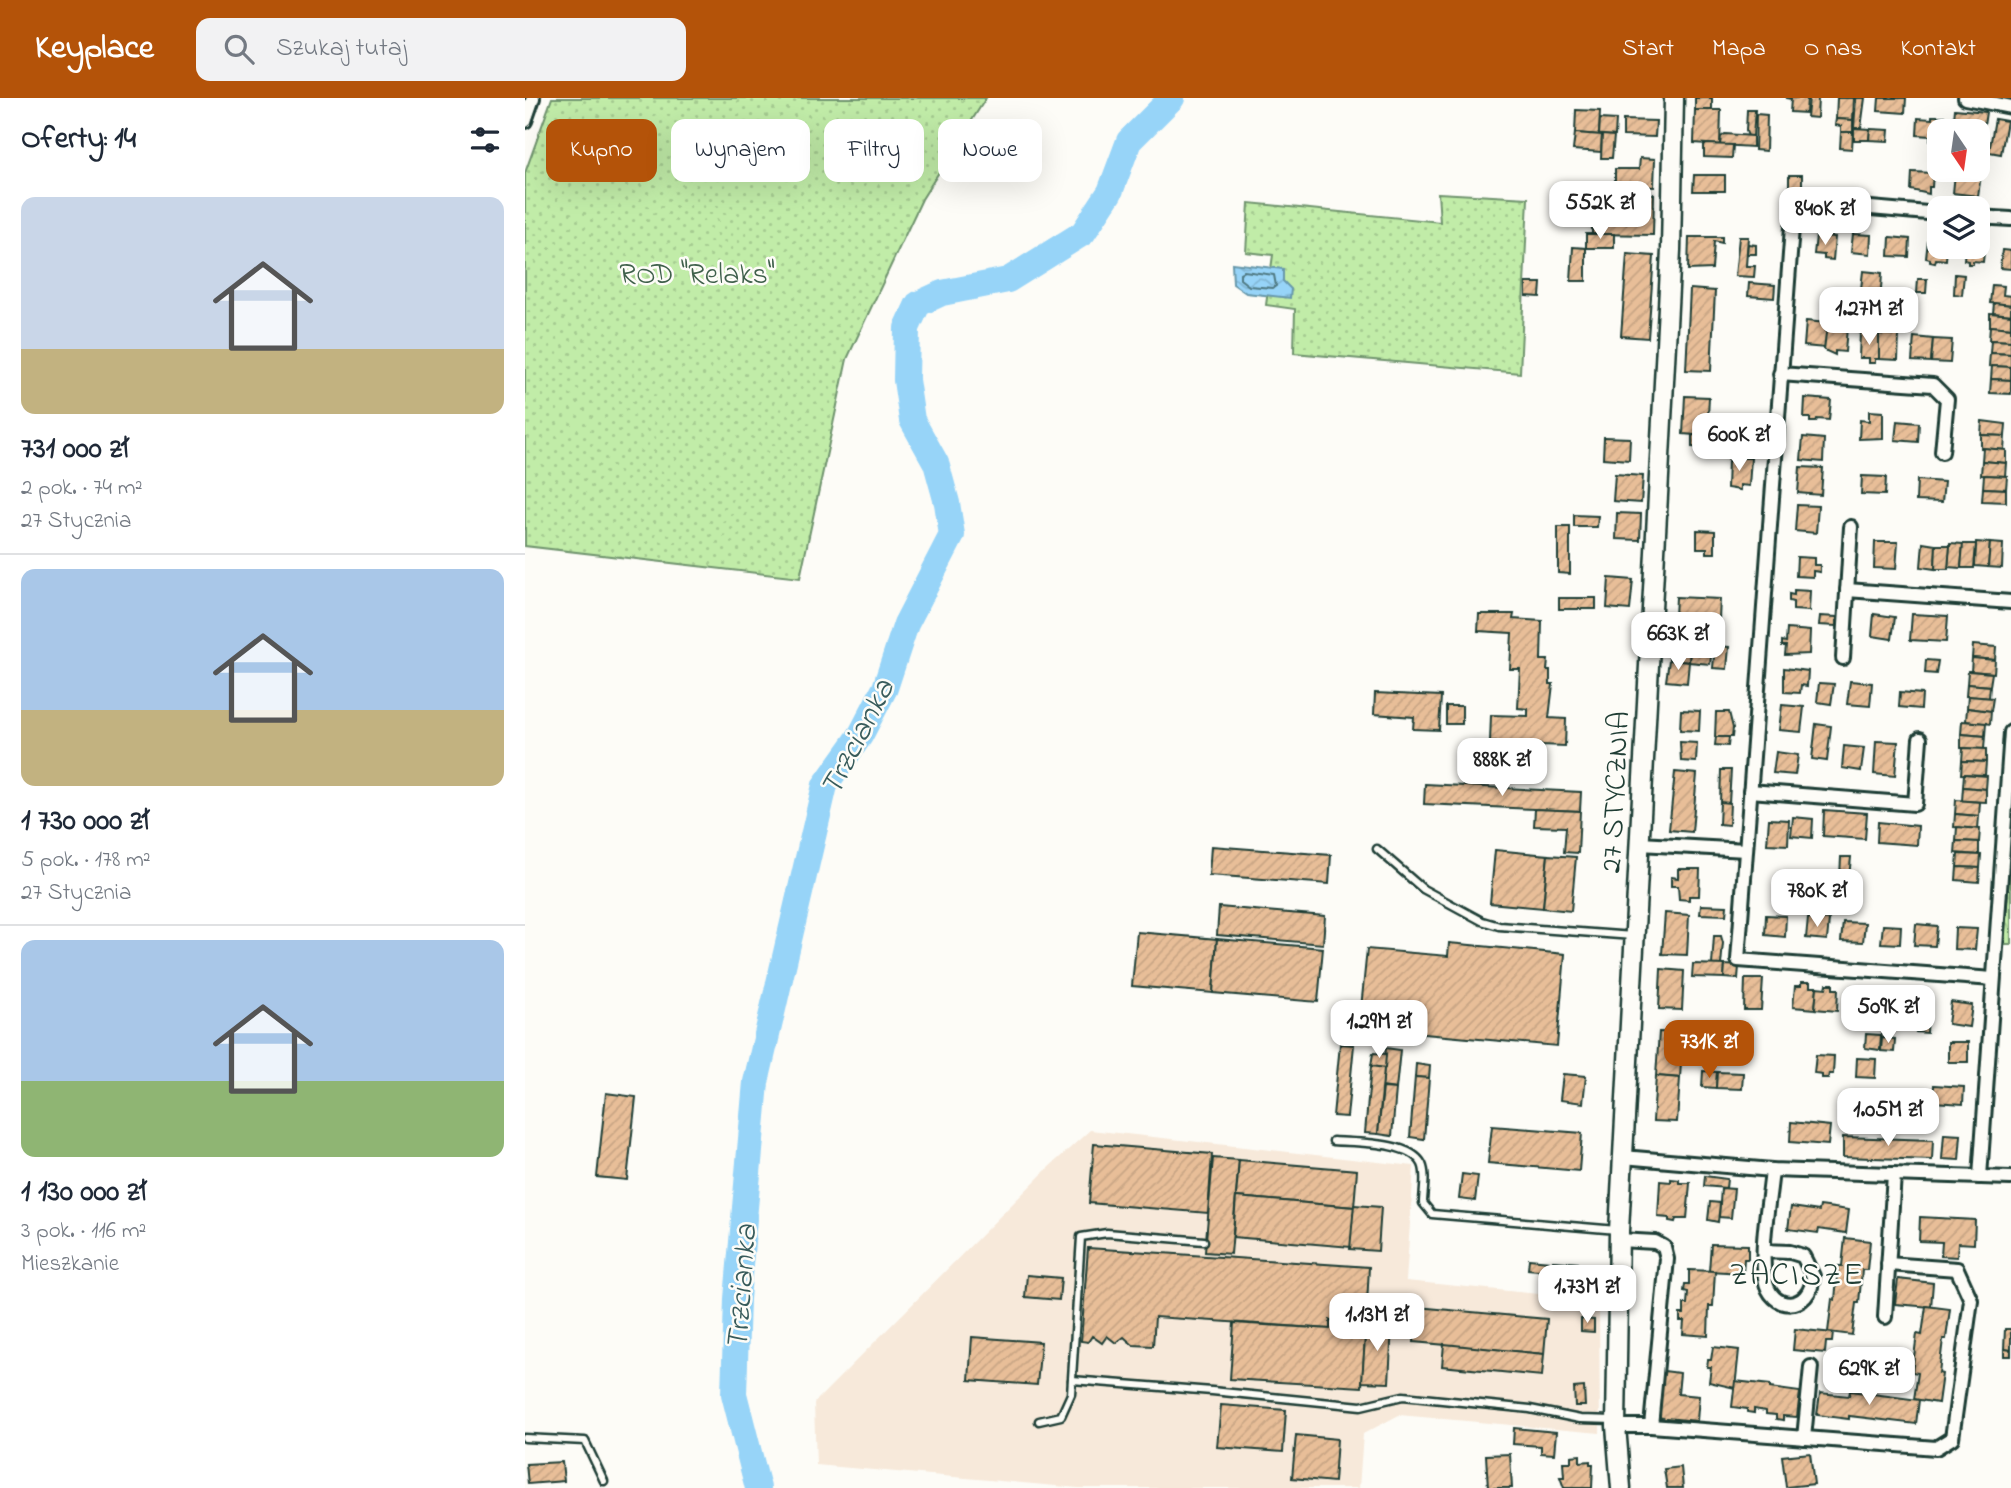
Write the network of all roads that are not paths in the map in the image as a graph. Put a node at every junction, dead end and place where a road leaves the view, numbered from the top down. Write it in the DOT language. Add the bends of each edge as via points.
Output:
graph roads {
  1 [pos="533,98"];
  2 [pos="1674,98"];
  3 [pos="1965,98"];
  4 [pos="2011,107"];
  5 [pos="525,121"];
  6 [pos="1927,213"];
  7 [pos="1990,218"];
  8 [pos="2011,219"];
  9 [pos="1780,374"];
  10 [pos="1942,452"];
  11 [pos="1851,527"];
  12 [pos="1847,590"];
  13 [pos="2011,602"];
  14 [pos="1843,658"];
  15 [pos="2011,732"];
  16 [pos="1920,739"];
  17 [pos="1750,791"];
  18 [pos="1640,844"];
  19 [pos="1377,849"];
  20 [pos="1746,850"];
  21 [pos="1635,936"];
  22 [pos="1993,979"];
  23 [pos="1333,1140"];
  24 [pos="1623,1157"];
  25 [pos="1772,1170"];
  26 [pos="1894,1174"];
  27 [pos="1980,1177"];
  28 [pos="2011,1178"];
  29 [pos="1619,1235"];
  30 [pos="1203,1241"];
  31 [pos="1765,1251"];
  32 [pos="1888,1264"];
  33 [pos="1885,1317"];
  34 [pos="1811,1367"];
  35 [pos="1072,1380"];
  36 [pos="1039,1421"];
  37 [pos="1617,1423"];
  38 [pos="1651,1426"];
  39 [pos="525,1438"];
  40 [pos="1804,1438"];
  41 [pos="604,1481"];
  42 [pos="1621,1488"];
  1 -- 5 [label="street"];
  2 -- 18 [label="main road, 27 STYCZNIA" via="1671,243"];
  3 -- 4 [label="street"];
  6 -- 9 [label="street" via="1814,203 1798,213 1792,227"];
  7 -- 8 [label="street"];
  9 -- 10 [label="street" via="1933,385 1947,399"];
  9 -- 17 [label="street"];
  11 -- 12 [label="street"];
  12 -- 13 [label="street"];
  12 -- 14 [label="street"];
  15 -- 22 [label="street"];
  16 -- 17 [label="street" via="1915,804"];
  17 -- 20 [label="street"];
  18 -- 20 [label="street"];
  18 -- 21 [label="main road, 27 STYCZNIA"];
  19 -- 21 [label="lane" via="1423,889 1482,921"];
  20 -- 22 [label="street" via="1738,960"];
  21 -- 24 [label="main road, 27 STYCZNIA"];
  22 -- 27 [label="street"];
  23 -- 29 [label="lane" via="1397,1147 1415,1156 1424,1174 1423,1203 1432,1214"];
  24 -- 25 [label="street"];
  24 -- 29 [label="main road, 27 STYCZNIA"];
  25 -- 26 [label="street"];
  25 -- 31 [label="street"];
  26 -- 27 [label="street"];
  26 -- 32 [label="street"];
  27 -- 28 [label="street"];
  29 -- 37 [label="main road, 27 STYCZNIA"];
  29 -- 38 [label="street" via="1654,1242 1664,1247 1667,1259"];
  30 -- 35 [label="lane" via="1107,1234 1081,1237"];
  31 -- 31 [label="street" via="1803,1256 1813,1276 1809,1295 1791,1303 1770,1294"];
  32 -- 33 [label="street"];
  32 -- 40 [label="street" via="1957,1269 1971,1300 1952,1438 1935,1448"];
  34 -- 40 [label="street"];
  35 -- 36 [label="lane" via="1061,1416"];
  35 -- 37 [label="lane" via="1361,1406 1403,1396"];
  37 -- 38 [label="street"];
  37 -- 42 [label="main road, 27 STYCZNIA"];
  38 -- 40 [label="street"];
  39 -- 41 [label="lane" via="585,1441"];
}
